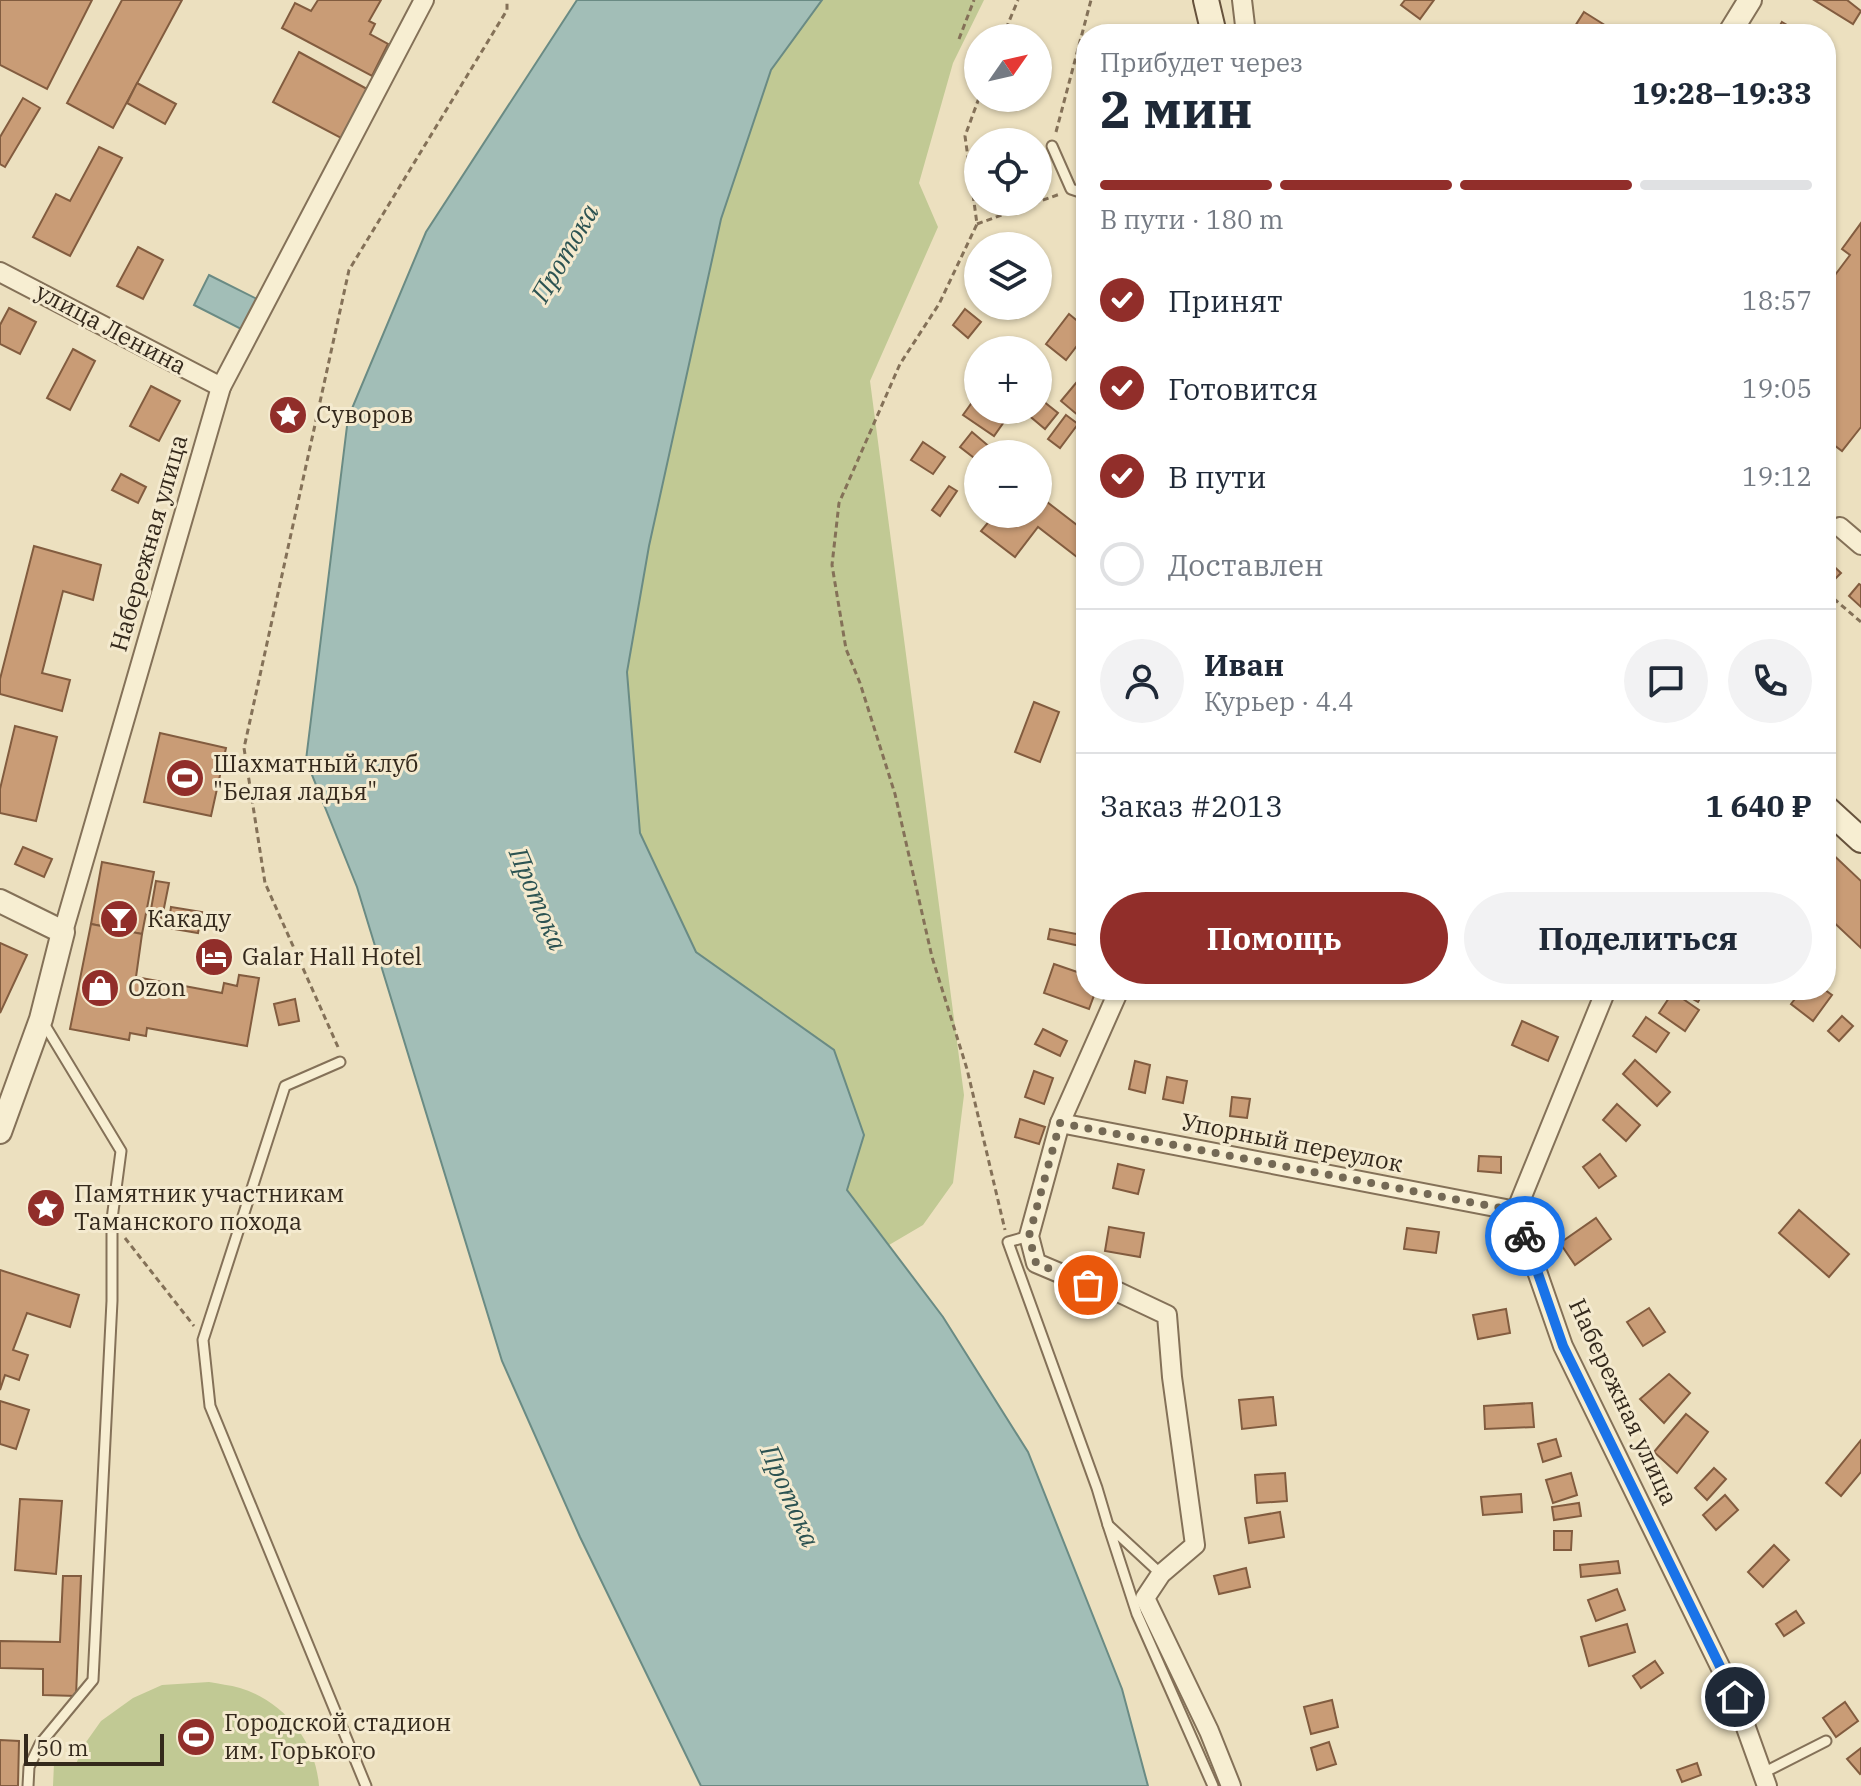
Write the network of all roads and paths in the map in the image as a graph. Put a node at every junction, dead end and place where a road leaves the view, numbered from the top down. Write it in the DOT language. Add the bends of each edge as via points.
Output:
graph roads {
  1 [pos="424,0"];
  2 [pos="507,0"];
  3 [pos="974,0"];
  4 [pos="1018,0"];
  5 [pos="1091,0"];
  6 [pos="1206,0"];
  7 [pos="1242,0"];
  8 [pos="1750,0"];
  9 [pos="1008,24"];
  10 [pos="1085,24"];
  11 [pos="1212,24"];
  12 [pos="1245,24"];
  13 [pos="1735,24"];
  14 [pos="959,39"];
  15 [pos="1076,56"];
  16 [pos="974,112"];
  17 [pos="1052,146"];
  18 [pos="1071,189"];
  19 [pos="1076,191"];
  20 [pos="977,224"];
  21 [pos="0,272"];
  22 [pos="221,387"];
  23 [pos="1840,527"];
  24 [pos="1861,545"];
  25 [pos="1836,601"];
  26 [pos="1861,622"];
  27 [pos="1836,817"];
  28 [pos="1860,837"];
  29 [pos="0,901"];
  30 [pos="63,932"];
  31 [pos="1115,1000"];
  32 [pos="1602,1000"];
  33 [pos="41,1019"];
  34 [pos="340,1062"];
  35 [pos="1060,1123"];
  36 [pos="0,1132"];
  37 [pos="1516,1211"];
  38 [pos="112,1219"];
  39 [pos="1029,1236"];
  40 [pos="1008,1242"];
  41 [pos="203,1340"];
  42 [pos="1108,1525"];
  43 [pos="1161,1574"];
  44 [pos="1826,1741"];
  45 [pos="1765,1780"];
  46 [pos="28,1786"];
  47 [pos="366,1786"];
  48 [pos="1213,1786"];
  49 [pos="1231,1786"];
  1 -- 22 [label="street, Набережная улица"];
  2 -- 34 [label="path" via="507,10 349,270 244,748 265,883"];
  3 -- 14 [label="path"];
  4 -- 9 [label="path"];
  5 -- 10 [label="path"];
  6 -- 11 [label="main road"];
  7 -- 12 [label="street"];
  8 -- 13 [label="street"];
  15 -- 17 [label="path"];
  16 -- 20 [label="path" via="965,136"];
  17 -- 18 [label="lane"];
  18 -- 19 [label="lane"];
  18 -- 20 [label="path"];
  20 -- 40 [label="path" via="939,304 900,364 839,503 832,565 846,649 895,794"];
  21 -- 22 [label="street, улица Ленина"];
  22 -- 30 [label="street, Набережная улица"];
  23 -- 24 [label="street"];
  25 -- 26 [label="path"];
  27 -- 28 [label="main road"];
  29 -- 30 [label="street"];
  30 -- 33 [label="street, Набережная улица"];
  31 -- 35 [label="street"];
  32 -- 37 [label="street"];
  33 -- 36 [label="street, Набережная улица"];
  33 -- 38 [label="lane" via="121,1151"];
  34 -- 41 [label="lane" via="285,1086"];
  35 -- 37 [label="street, Упорный переулок"];
  35 -- 39 [label="street"];
  37 -- 45 [label="street, Набережная улица" via="1563,1346 1735,1697"];
  38 -- 41 [label="path"];
  38 -- 46 [label="lane" via="93,1680 40,1744 29,1767"];
  39 -- 40 [label="lane"];
  39 -- 43 [label="street" via="1036,1263 1167,1315 1195,1545"];
  40 -- 42 [label="lane"];
  41 -- 47 [label="lane" via="210,1406"];
  42 -- 43 [label="lane"];
  42 -- 48 [label="lane" via="1137,1614"];
  43 -- 49 [label="street" via="1145,1598"];
  44 -- 45 [label="lane"];
}
